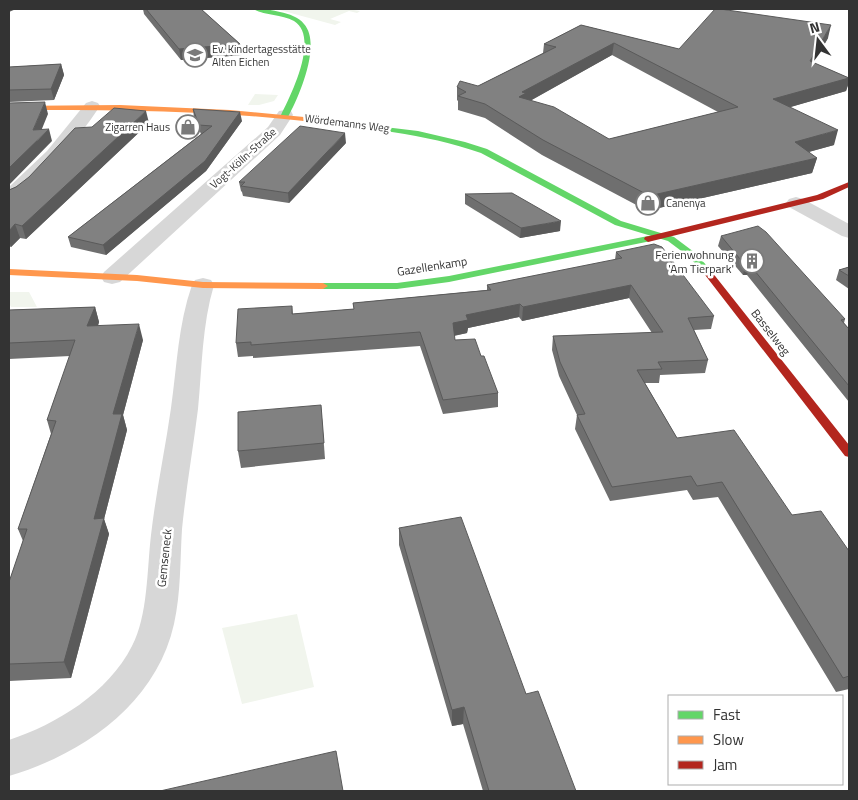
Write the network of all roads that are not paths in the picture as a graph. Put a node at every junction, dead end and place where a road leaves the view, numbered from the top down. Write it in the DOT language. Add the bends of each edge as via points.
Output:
graph roads {
  1 [pos="256,9"];
  2 [pos="92,106"];
  3 [pos="9,108"];
  4 [pos="285,116"];
  5 [pos="849,184"];
  6 [pos="9,197"];
  7 [pos="796,203"];
  8 [pos="849,232"];
  9 [pos="662,236"];
  10 [pos="9,272"];
  11 [pos="112,277"];
  12 [pos="204,285"];
  13 [pos="849,454"];
  14 [pos="9,758"];
  1 -- 4 [label="street, Vogt-Kölln-Straße" via="295,21 304,27 308,36 302,74"];
  2 -- 3 [label="street, Wördemanns Weg"];
  2 -- 4 [label="street, Wördemanns Weg"];
  2 -- 6 [label="street" via="63,146"];
  4 -- 9 [label="street, Wördemanns Weg" via="427,134 466,144 611,220"];
  4 -- 11 [label="street, Vogt-Kölln-Straße" via="274,131"];
  5 -- 7 [label="street, Gazellenkamp"];
  7 -- 8 [label="street"];
  7 -- 9 [label="street, Gazellenkamp"];
  9 -- 12 [label="street, Gazellenkamp" via="406,285"];
  9 -- 13 [label="street, Basselweg" via="676,241 689,252"];
  10 -- 11 [label="street, Gazellenkamp"];
  11 -- 12 [label="street, Gazellenkamp"];
  12 -- 14 [label="street, Gemseneck" via="192,329 157,625 151,644 127,683 85,722 57,739"];
}
